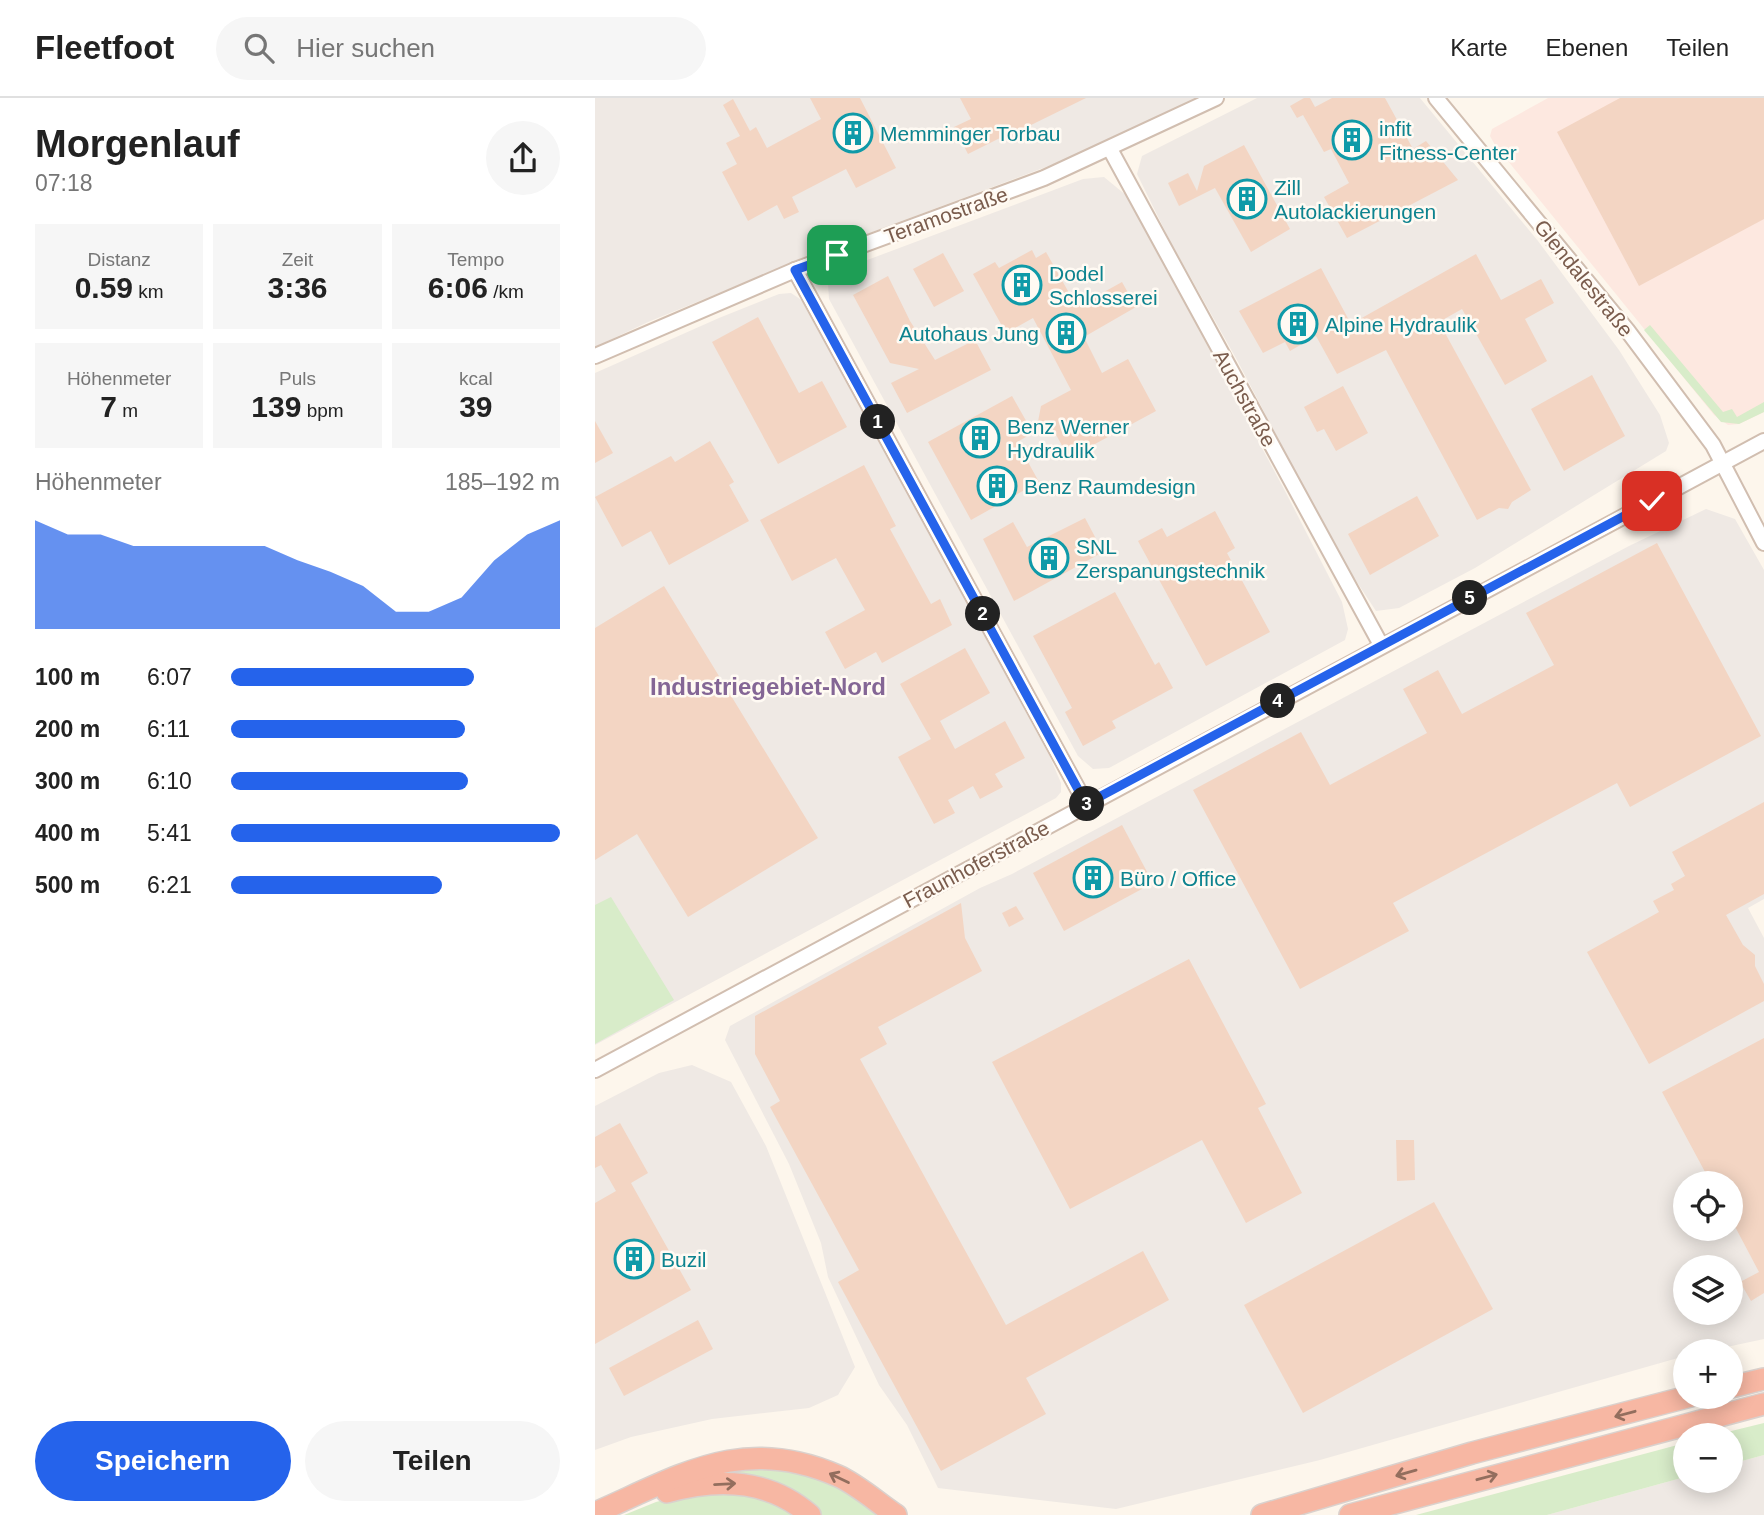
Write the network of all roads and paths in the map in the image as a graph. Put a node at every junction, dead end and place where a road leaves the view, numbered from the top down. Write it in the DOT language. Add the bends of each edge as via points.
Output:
graph roads {
  1 [pos="1216,98"];
  2 [pos="1436,98"];
  3 [pos="1110,149"];
  4 [pos="795,270"];
  5 [pos="595,356"];
  6 [pos="1764,441"];
  7 [pos="1724,463"];
  8 [pos="1764,542"];
  9 [pos="1381,645"];
  10 [pos="1086,804"];
  11 [pos="595,1070"];
  12 [pos="1764,1379"];
  13 [pos="1743,1384"];
  14 [pos="1673,1401"];
  15 [pos="1764,1404"];
  16 [pos="595,1513"];
  17 [pos="613,1515"];
  18 [pos="810,1515"];
  19 [pos="896,1515"];
  20 [pos="1262,1515"];
  21 [pos="1350,1515"];
  1 -- 3 [label="street, Teramostraße"];
  2 -- 7 [label="street, Glendalestraße" via="1625,327"];
  3 -- 4 [label="street, Teramostraße" via="982,203"];
  3 -- 9 [label="street, Auchstraße"];
  4 -- 5 [label="street, Teramostraße"];
  4 -- 10 [label="street"];
  6 -- 7 [label="street, Fraunhoferstraße"];
  7 -- 8 [label="street, Glendalestraße"];
  7 -- 9 [label="street, Fraunhoferstraße"];
  9 -- 10 [label="street, Fraunhoferstraße"];
  10 -- 11 [label="street, Fraunhoferstraße"];
  12 -- 13 [label="highway"];
  14 -- 20 [label="highway, one-way"];
  21 -- 15 [label="highway, one-way"];
  19 -- 16 [label="highway, one-way" via="840,1477 782,1459 753,1457 716,1462"];
  17 -- 18 [label="highway, one-way" via="682,1488 734,1483 763,1487 787,1497"];
}
